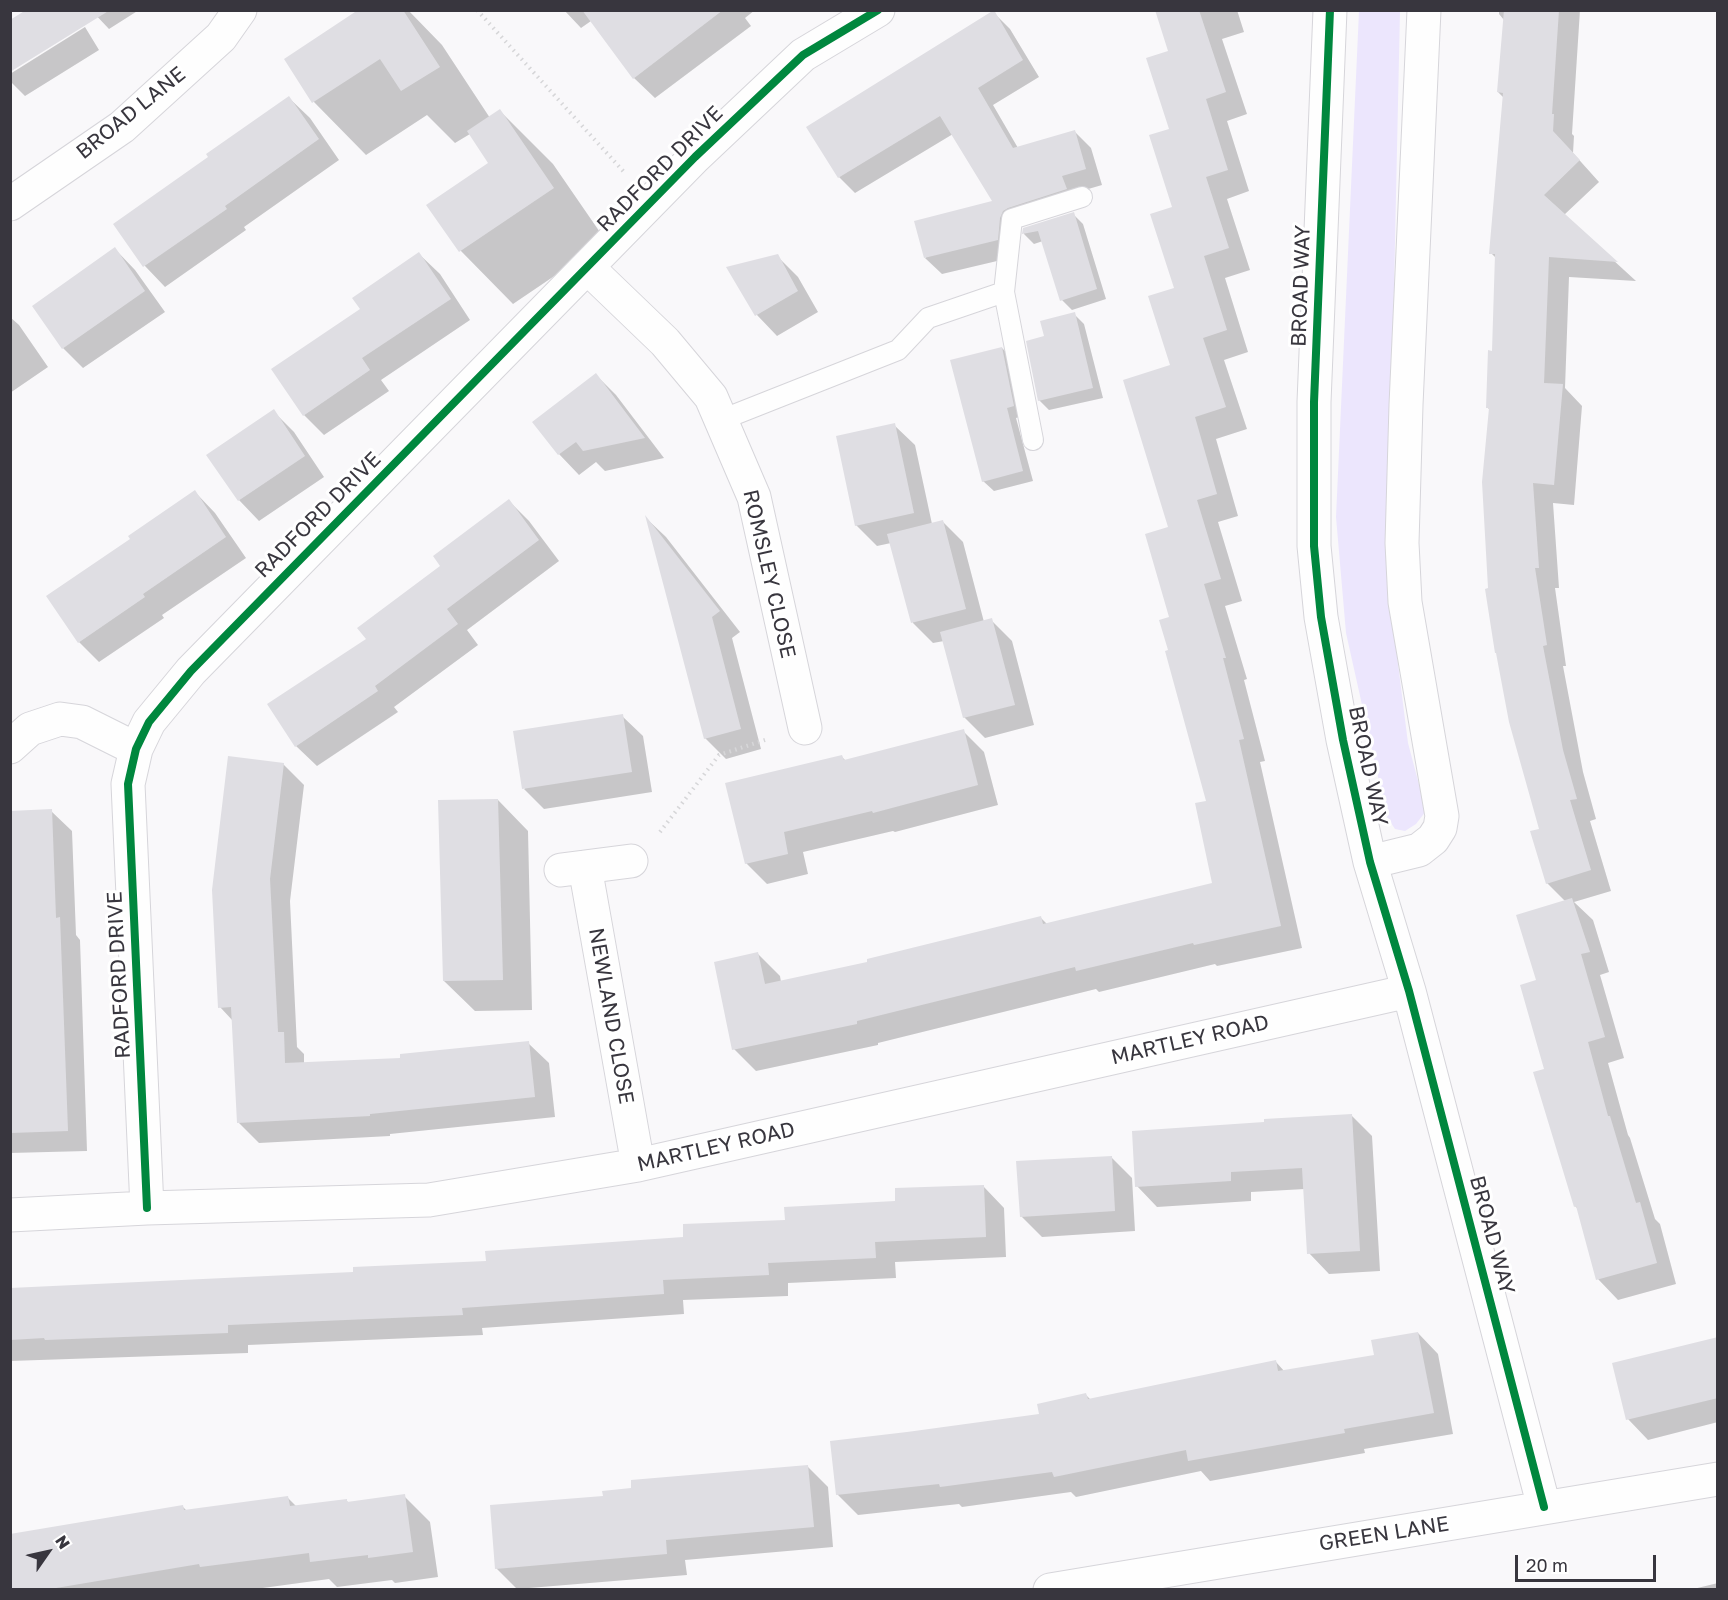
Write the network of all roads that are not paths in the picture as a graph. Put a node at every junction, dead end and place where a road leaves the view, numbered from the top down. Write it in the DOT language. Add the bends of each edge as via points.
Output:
graph roads {
  1 [pos="240,10"];
  2 [pos="878,10"];
  3 [pos="1330,10"];
  4 [pos="1424,10"];
  5 [pos="1082,197"];
  6 [pos="10,204"];
  7 [pos="588,268"];
  8 [pos="1004,292"];
  9 [pos="721,420"];
  10 [pos="1033,440"];
  11 [pos="805,728"];
  12 [pos="10,747"];
  13 [pos="136,749"];
  14 [pos="631,861"];
  15 [pos="1370,862"];
  16 [pos="1409,991"];
  17 [pos="638,1165"];
  18 [pos="147,1208"];
  19 [pos="10,1215"];
  20 [pos="1718,1479"];
  21 [pos="1544,1507"];
  22 [pos="1050,1590"];
  1 -- 6 [label="street, BROAD LANE" via="221,37 122,127"];
  2 -- 7 [label="street, RADFORD DRIVE" via="803,55 695,157"];
  3 -- 15 [label="street, BROAD WAY" via="1314,402 1314,546 1321,617 1342,740"];
  4 -- 15 [label="street" via="1402,543 1406,602 1442,816 1433,839 1419,850"];
  5 -- 8 [label="lane" via="1012,219"];
  7 -- 9 [label="street, ROMSLEY CLOSE" via="664,342 711,398"];
  7 -- 13 [label="street, RADFORD DRIVE" via="190,671 149,722"];
  8 -- 9 [label="lane" via="928,318 898,350"];
  8 -- 10 [label="lane"];
  9 -- 11 [label="street, ROMSLEY CLOSE" via="754,497 782,688"];
  12 -- 13 [label="street" via="30,729 60,718 82,722"];
  13 -- 18 [label="street, RADFORD DRIVE" via="128,784"];
  14 -- 17 [label="street, NEWLAND CLOSE" via="573,868"];
  15 -- 16 [label="street, BROAD WAY"];
  16 -- 17 [label="street, MARTLEY ROAD"];
  16 -- 21 [label="street, BROAD WAY"];
  17 -- 18 [label="street, MARTLEY ROAD" via="429,1200"];
  18 -- 19 [label="street, MARTLEY ROAD"];
  20 -- 21 [label="street, GREEN LANE"];
  21 -- 22 [label="street, GREEN LANE"];
}
